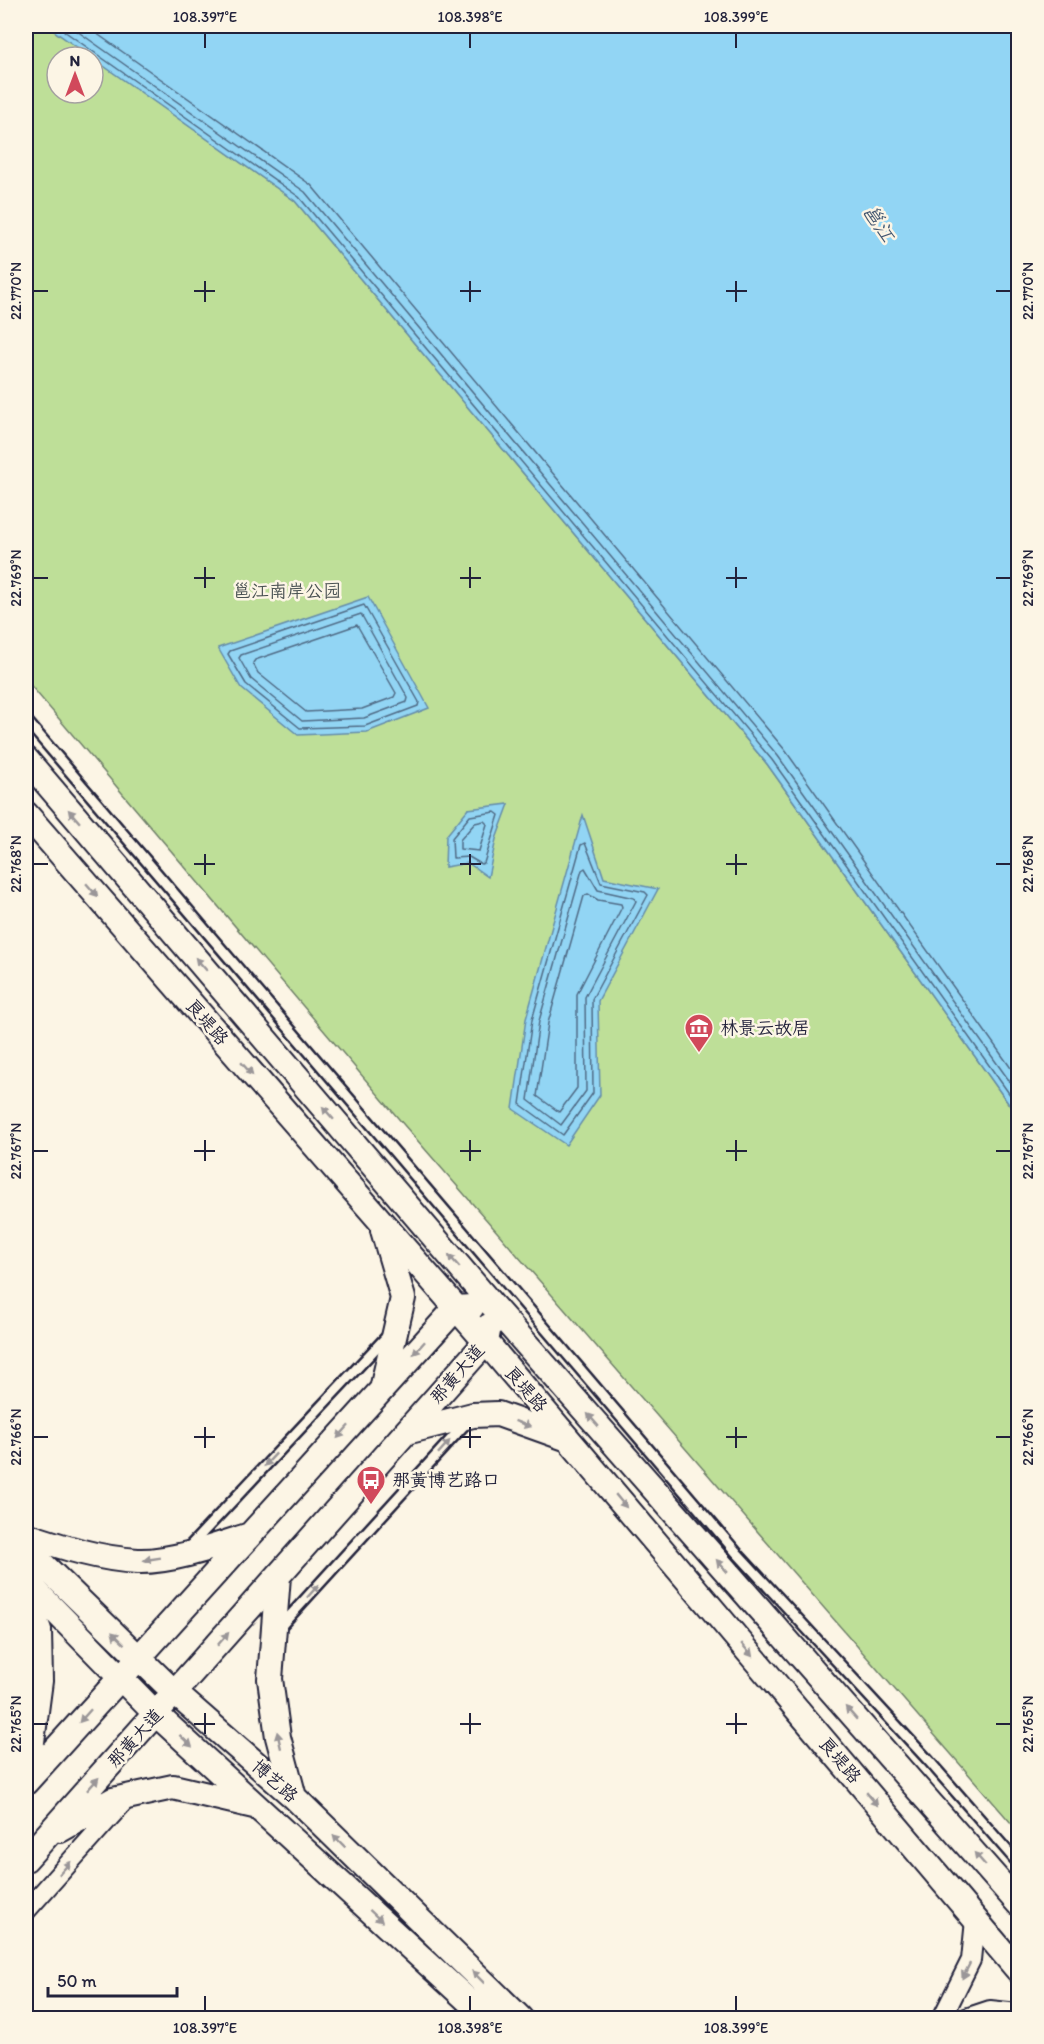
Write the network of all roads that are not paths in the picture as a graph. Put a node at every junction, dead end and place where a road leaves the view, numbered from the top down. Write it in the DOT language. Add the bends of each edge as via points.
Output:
graph roads {
  1 [pos="26,720"];
  2 [pos="26,759"];
  3 [pos="26,814"];
  4 [pos="381,1222"];
  5 [pos="492,1305"];
  6 [pos="456,1308"];
  7 [pos="397,1326"];
  8 [pos="486,1342"];
  9 [pos="382,1389"];
  10 [pos="473,1415"];
  11 [pos="406,1432"];
  12 [pos="570,1440"];
  13 [pos="26,1535"];
  14 [pos="249,1535"];
  15 [pos="26,1548"];
  16 [pos="181,1554"];
  17 [pos="278,1576"];
  18 [pos="26,1581"];
  19 [pos="26,1598"];
  20 [pos="273,1634"];
  21 [pos="138,1657"];
  22 [pos="119,1678"];
  23 [pos="175,1693"];
  24 [pos="156,1714"];
  25 [pos="30,1729"];
  26 [pos="26,1781"];
  27 [pos="128,1797"];
  28 [pos="294,1797"];
  29 [pos="257,1807"];
  30 [pos="42,1840"];
  31 [pos="26,1859"];
  32 [pos="1018,1863"];
  33 [pos="1018,1903"];
  34 [pos="26,1911"];
  35 [pos="975,1920"];
  36 [pos="1016,1971"];
  37 [pos="1018,2013"];
  38 [pos="487,2019"];
  39 [pos="520,2019"];
  40 [pos="942,2019"];
  41 [pos="966,2019"];
  1 -- 32 [label="lane" via="737,1553"];
  5 -- 2 [label="main road, 良堤路, one-way"];
  3 -- 4 [label="main road, 良堤路, one-way"];
  4 -- 6 [label="main road, 良堤路"];
  4 -- 7 [label="main road" via="403,1298"];
  5 -- 6 [label="main road"];
  5 -- 8 [label="main road, 那黄大道"];
  33 -- 5 [label="main road, 良堤路, one-way"];
  6 -- 8 [label="main road, 良堤路"];
  6 -- 9 [label="main road, one-way"];
  7 -- 9 [label="main road"];
  7 -- 16 [label="lane, one-way"];
  8 -- 11 [label="main road, 那黄大道"];
  8 -- 12 [label="main road, 良堤路"];
  9 -- 14 [label="main road, one-way"];
  10 -- 11 [label="main road"];
  10 -- 12 [label="main road, one-way" via="498,1414"];
  20 -- 10 [label="lane, one-way"];
  11 -- 17 [label="main road, 那黄大道"];
  12 -- 35 [label="main road, 良堤路, one-way"];
  16 -- 13 [label="main road, one-way" via="140,1561 69,1550"];
  14 -- 16 [label="main road" via="200,1552"];
  14 -- 21 [label="main road"];
  21 -- 15 [label="main road, 博艺路, one-way"];
  17 -- 20 [label="main road"];
  23 -- 17 [label="main road, 那黄大道, one-way"];
  18 -- 22 [label="main road, 博艺路"];
  19 -- 25 [label="main road" via="39,1630 40,1681"];
  28 -- 20 [label="main road, one-way" via="278,1737 270,1679"];
  21 -- 22 [label="main road"];
  21 -- 23 [label="main road, 博艺路"];
  22 -- 24 [label="main road, 博艺路"];
  22 -- 26 [label="main road, one-way"];
  23 -- 24 [label="main road, 那黄大道"];
  23 -- 28 [label="main road, 博艺路"];
  24 -- 29 [label="main road, 博艺路, one-way"];
  30 -- 24 [label="main road, 那黄大道, one-way"];
  25 -- 26 [label="main road"];
  27 -- 29 [label="main road" via="173,1787"];
  27 -- 30 [label="main road" via="113,1800"];
  34 -- 27 [label="street, one-way"];
  39 -- 28 [label="main road, 博艺路, one-way"];
  29 -- 38 [label="main road, 博艺路, one-way"];
  30 -- 31 [label="main road, 那黄大道"];
  35 -- 36 [label="main road, 良堤路"];
  35 -- 40 [label="street, one-way" via="971,1960"];
  37 -- 41 [label="street" via="990,2010"];
}
